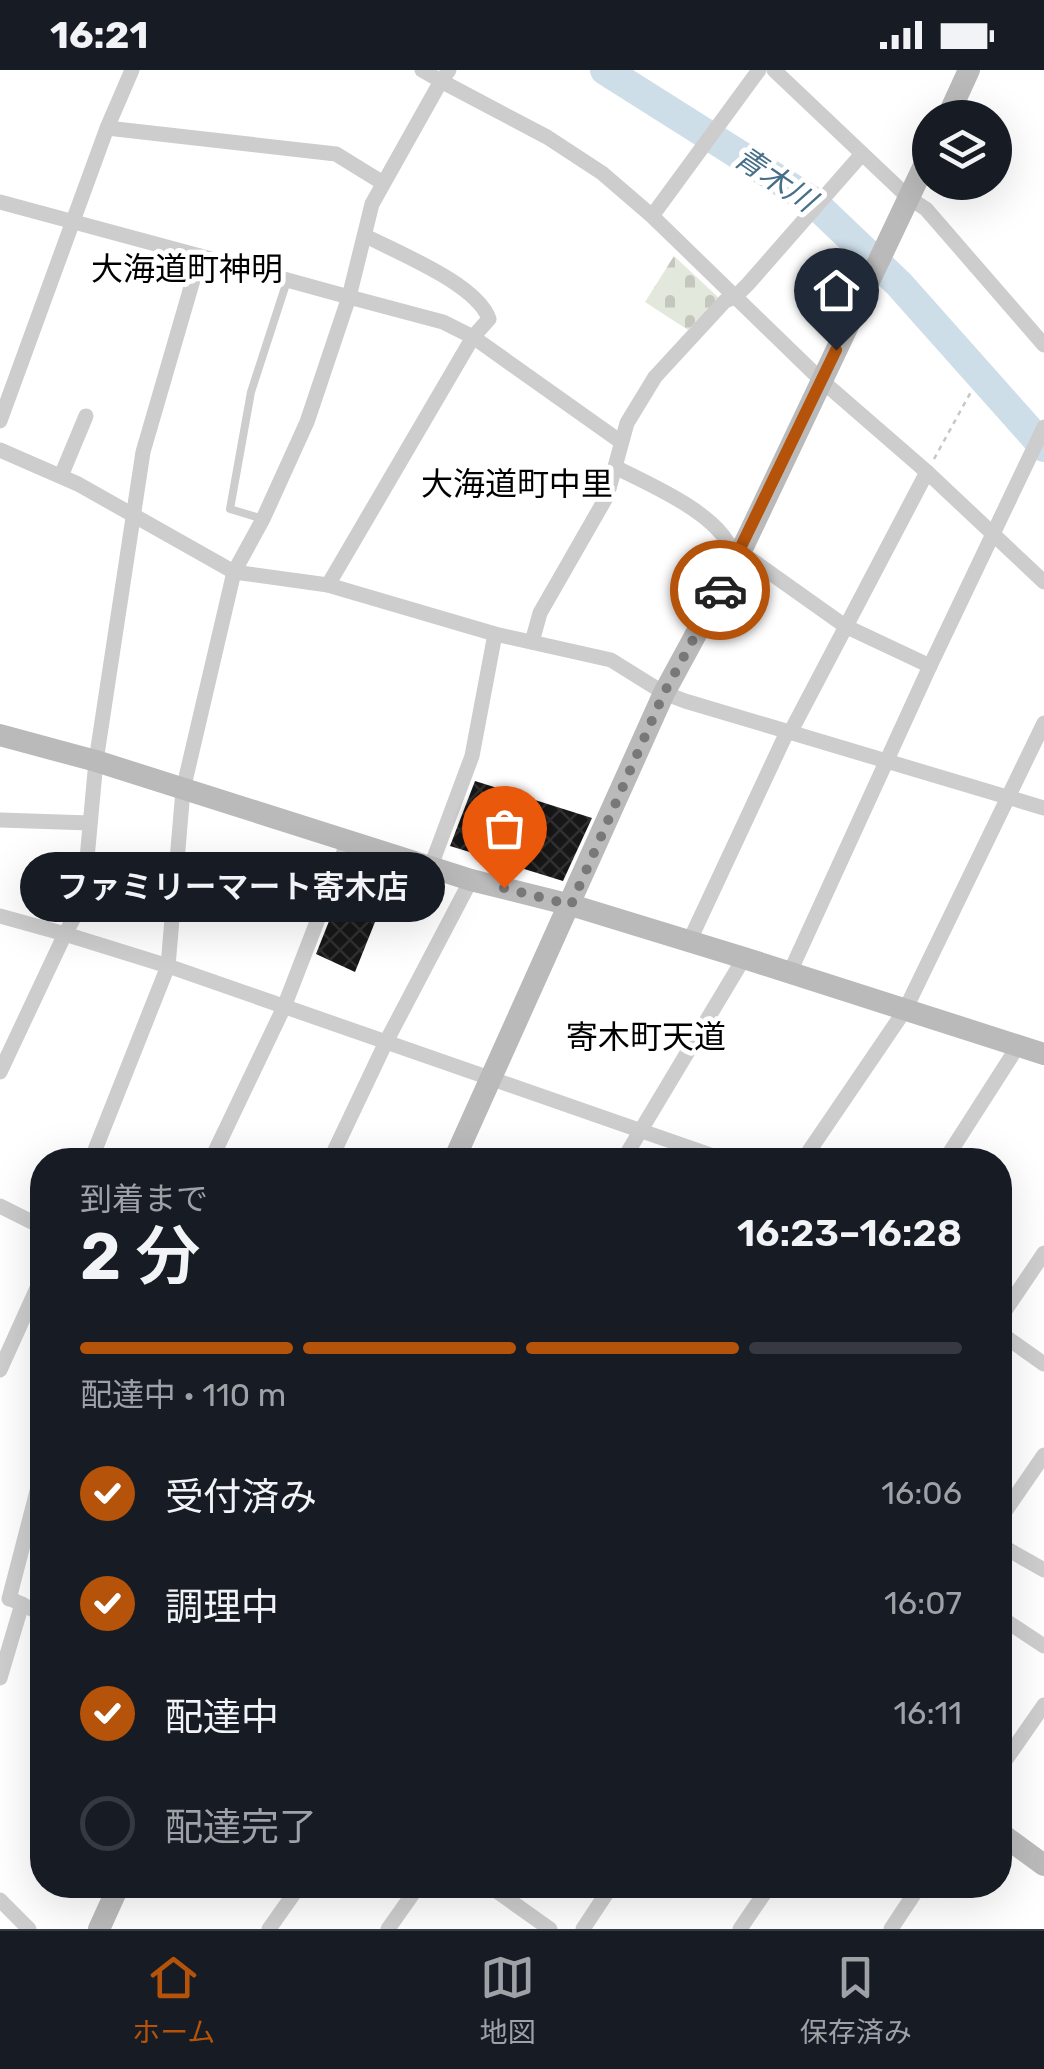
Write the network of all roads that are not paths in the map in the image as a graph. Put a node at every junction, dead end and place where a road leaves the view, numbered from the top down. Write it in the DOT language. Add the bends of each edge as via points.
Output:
graph roads {
  1 [pos="132,70"];
  2 [pos="422,70"];
  3 [pos="759,70"];
  4 [pos="774,70"];
  5 [pos="969,70"];
  6 [pos="445,76"];
  7 [pos="955,100"];
  8 [pos="108,128"];
  9 [pos="862,154"];
  10 [pos="382,183"];
  11 [pos="912,192"];
  12 [pos="909,198"];
  13 [pos="0,202"];
  14 [pos="652,216"];
  15 [pos="73,221"];
  16 [pos="366,236"];
  17 [pos="200,256"];
  18 [pos="287,280"];
  19 [pos="350,297"];
  20 [pos="735,297"];
  21 [pos="472,337"];
  22 [pos="1044,345"];
  23 [pos="821,380"];
  24 [pos="86,416"];
  25 [pos="0,421"];
  26 [pos="1044,427"];
  27 [pos="621,442"];
  28 [pos="0,450"];
  29 [pos="616,467"];
  30 [pos="927,472"];
  31 [pos="60,476"];
  32 [pos="132,515"];
  33 [pos="263,519"];
  34 [pos="993,537"];
  35 [pos="741,551"];
  36 [pos="234,572"];
  37 [pos="1044,582"];
  38 [pos="328,585"];
  39 [pos="845,626"];
  40 [pos="494,634"];
  41 [pos="532,642"];
  42 [pos="930,666"];
  43 [pos="664,693"];
  44 [pos="1044,723"];
  45 [pos="789,733"];
  46 [pos="0,735"];
  47 [pos="96,761"];
  48 [pos="886,763"];
  49 [pos="183,790"];
  50 [pos="1005,798"];
  51 [pos="1044,808"];
  52 [pos="0,820"];
  53 [pos="90,823"];
  54 [pos="349,839"];
  55 [pos="431,866"];
  56 [pos="472,880"];
  57 [pos="571,905"];
  58 [pos="0,916"];
  59 [pos="65,934"];
  60 [pos="689,942"];
  61 [pos="744,958"];
  62 [pos="168,966"];
  63 [pos="790,972"];
  64 [pos="284,1007"];
  65 [pos="905,1010"];
  66 [pos="8,1037"];
  67 [pos="386,1042"];
  68 [pos="1018,1046"];
  69 [pos="1044,1054"];
  70 [pos="0,1072"];
  71 [pos="492,1081"];
  72 [pos="640,1131"];
  73 [pos="96,1148"];
  74 [pos="217,1148"];
  75 [pos="336,1148"];
  76 [pos="460,1148"];
  77 [pos="631,1148"];
  78 [pos="690,1148"];
  79 [pos="812,1148"];
  80 [pos="953,1148"];
  81 [pos="0,1206"];
  82 [pos="30,1221"];
  83 [pos="1044,1253"];
  84 [pos="1012,1300"];
  85 [pos="30,1304"];
  86 [pos="1012,1342"];
  87 [pos="1044,1364"];
  88 [pos="0,1370"];
  89 [pos="1044,1455"];
  90 [pos="1012,1502"];
  91 [pos="30,1520"];
  92 [pos="1012,1552"];
  93 [pos="1044,1570"];
  94 [pos="10,1599"];
  95 [pos="1012,1624"];
  96 [pos="1044,1646"];
  97 [pos="0,1678"];
  98 [pos="1044,1705"];
  99 [pos="1012,1751"];
  100 [pos="1012,1842"];
  101 [pos="1044,1865"];
  102 [pos="113,1898"];
  103 [pos="291,1898"];
  104 [pos="410,1898"];
  105 [pos="515,1898"];
  106 [pos="603,1898"];
  107 [pos="761,1898"];
  108 [pos="911,1898"];
  109 [pos="0,1900"];
  110 [pos="29,1929"];
  111 [pos="99,1929"];
  112 [pos="269,1929"];
  113 [pos="388,1929"];
  114 [pos="550,1929"];
  115 [pos="583,1929"];
  116 [pos="740,1929"];
  117 [pos="891,1929"];
  1 -- 8 [label="street"];
  2 -- 6 [label="street"];
  3 -- 14 [label="street"];
  4 -- 9 [label="street"];
  5 -- 7 [label="street"];
  6 -- 10 [label="street"];
  6 -- 14 [label="street" via="602,173"];
  8 -- 10 [label="street" via="336,154"];
  8 -- 15 [label="street"];
  9 -- 12 [label="street"];
  9 -- 20 [label="street"];
  10 -- 16 [label="street"];
  11 -- 12 [label="street"];
  12 -- 22 [label="street" via="926,209"];
  12 -- 23 [label="street"];
  13 -- 15 [label="street"];
  14 -- 20 [label="street"];
  15 -- 17 [label="street"];
  15 -- 25 [label="street"];
  16 -- 19 [label="street"];
  16 -- 21 [label="street" via="454,282 486,310 488,318"];
  17 -- 18 [label="street"];
  17 -- 32 [label="street" via="143,452"];
  18 -- 19 [label="street"];
  18 -- 33 [label="lane" via="251,392 230,508"];
  19 -- 21 [label="street" via="443,322"];
  19 -- 33 [label="street"];
  20 -- 23 [label="street"];
  20 -- 27 [label="street" via="655,377"];
  21 -- 27 [label="street"];
  21 -- 38 [label="street"];
  23 -- 30 [label="street"];
  23 -- 35 [label="street"];
  24 -- 31 [label="street"];
  26 -- 34 [label="street"];
  27 -- 29 [label="street"];
  28 -- 31 [label="street"];
  29 -- 35 [label="street" via="670,496"];
  29 -- 41 [label="street"];
  30 -- 34 [label="street"];
  30 -- 39 [label="street"];
  31 -- 32 [label="street"];
  32 -- 36 [label="street"];
  32 -- 47 [label="street"];
  33 -- 36 [label="street"];
  34 -- 37 [label="street"];
  34 -- 42 [label="street"];
  35 -- 39 [label="street"];
  35 -- 43 [label="street"];
  36 -- 38 [label="street"];
  36 -- 49 [label="street"];
  38 -- 40 [label="street"];
  39 -- 42 [label="street"];
  39 -- 45 [label="street"];
  40 -- 41 [label="street"];
  40 -- 55 [label="street" via="472,756"];
  41 -- 43 [label="street" via="611,660"];
  42 -- 48 [label="street"];
  43 -- 45 [label="street"];
  43 -- 57 [label="street"];
  44 -- 50 [label="street"];
  45 -- 48 [label="street"];
  45 -- 60 [label="street"];
  46 -- 47 [label="street"];
  47 -- 49 [label="street"];
  47 -- 53 [label="street"];
  48 -- 50 [label="street"];
  48 -- 63 [label="street"];
  49 -- 54 [label="street"];
  49 -- 62 [label="street"];
  50 -- 51 [label="street"];
  50 -- 65 [label="street"];
  52 -- 53 [label="street"];
  53 -- 59 [label="street" via="82,903"];
  54 -- 55 [label="street"];
  54 -- 64 [label="street"];
  55 -- 56 [label="street"];
  56 -- 57 [label="street"];
  56 -- 67 [label="street"];
  57 -- 60 [label="street"];
  57 -- 71 [label="street"];
  58 -- 59 [label="street"];
  59 -- 62 [label="street"];
  59 -- 66 [label="street"];
  60 -- 61 [label="street"];
  61 -- 63 [label="street"];
  61 -- 72 [label="street"];
  62 -- 64 [label="street"];
  62 -- 73 [label="street"];
  63 -- 65 [label="street"];
  64 -- 67 [label="street"];
  64 -- 74 [label="street"];
  65 -- 68 [label="street"];
  65 -- 79 [label="street"];
  66 -- 70 [label="street"];
  67 -- 71 [label="street"];
  67 -- 75 [label="street"];
  68 -- 69 [label="street"];
  68 -- 80 [label="street"];
  71 -- 72 [label="street"];
  71 -- 76 [label="street"];
  72 -- 77 [label="street"];
  72 -- 78 [label="street"];
  81 -- 82 [label="street"];
  83 -- 84 [label="street"];
  85 -- 88 [label="street"];
  86 -- 87 [label="street"];
  89 -- 90 [label="street"];
  91 -- 94 [label="street"];
  92 -- 93 [label="street"];
  94 -- 97 [label="street"];
  95 -- 96 [label="street"];
  98 -- 99 [label="street"];
  100 -- 101 [label="street"];
  102 -- 111 [label="street"];
  103 -- 112 [label="street"];
  104 -- 113 [label="street"];
  105 -- 114 [label="street"];
  106 -- 115 [label="street"];
  107 -- 116 [label="street"];
  108 -- 117 [label="street"];
  109 -- 110 [label="street"];
}
